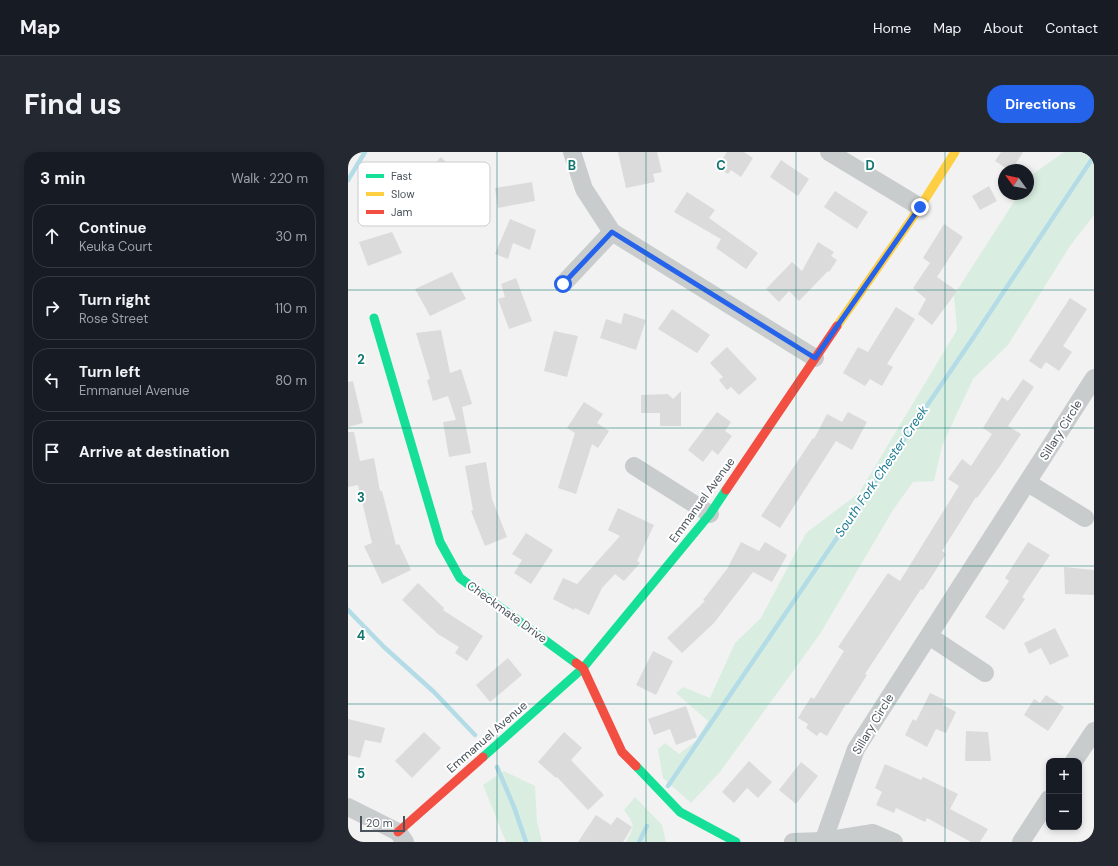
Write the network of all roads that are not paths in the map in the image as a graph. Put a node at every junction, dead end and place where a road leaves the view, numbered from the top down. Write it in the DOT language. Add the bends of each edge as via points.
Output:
graph roads {
  1 [pos="572,152"];
  2 [pos="829,152"];
  3 [pos="955,152"];
  4 [pos="920,207"];
  5 [pos="612,232"];
  6 [pos="563,284"];
  7 [pos="374,318"];
  8 [pos="815,358"];
  9 [pos="1094,378"];
  10 [pos="634,466"];
  11 [pos="1028,483"];
  12 [pos="710,514"];
  13 [pos="1085,518"];
  14 [pos="929,636"];
  15 [pos="583,668"];
  16 [pos="985,673"];
  17 [pos="1094,731"];
  18 [pos="1076,758"];
  19 [pos="1046,804"];
  20 [pos="348,807"];
  21 [pos="401,837"];
  22 [pos="823,841"];
  23 [pos="736,842"];
  24 [pos="793,842"];
  25 [pos="894,842"];
  26 [pos="1021,842"];
  1 -- 5 [label="street" via="584,189"];
  2 -- 4 [label="street"];
  3 -- 4 [label="street, Emmanuel Avenue"];
  4 -- 8 [label="street, Emmanuel Avenue"];
  5 -- 6 [label="street"];
  5 -- 8 [label="street"];
  7 -- 15 [label="street, Checkmate Drive" via="440,542 460,578"];
  8 -- 12 [label="street, Emmanuel Avenue"];
  9 -- 11 [label="street, Sillary Circle"];
  10 -- 12 [label="street"];
  11 -- 13 [label="street"];
  11 -- 14 [label="street, Sillary Circle"];
  12 -- 15 [label="street, Emmanuel Avenue"];
  14 -- 16 [label="street"];
  14 -- 22 [label="street, Sillary Circle" via="856,748"];
  15 -- 21 [label="street, Emmanuel Avenue"];
  15 -- 23 [label="street, Checkmate Drive" via="622,752 680,812"];
  17 -- 18 [label="street"];
  19 -- 26 [label="street"];
  20 -- 21 [label="street"];
  22 -- 24 [label="street"];
  22 -- 25 [label="street" via="873,833"];
}
